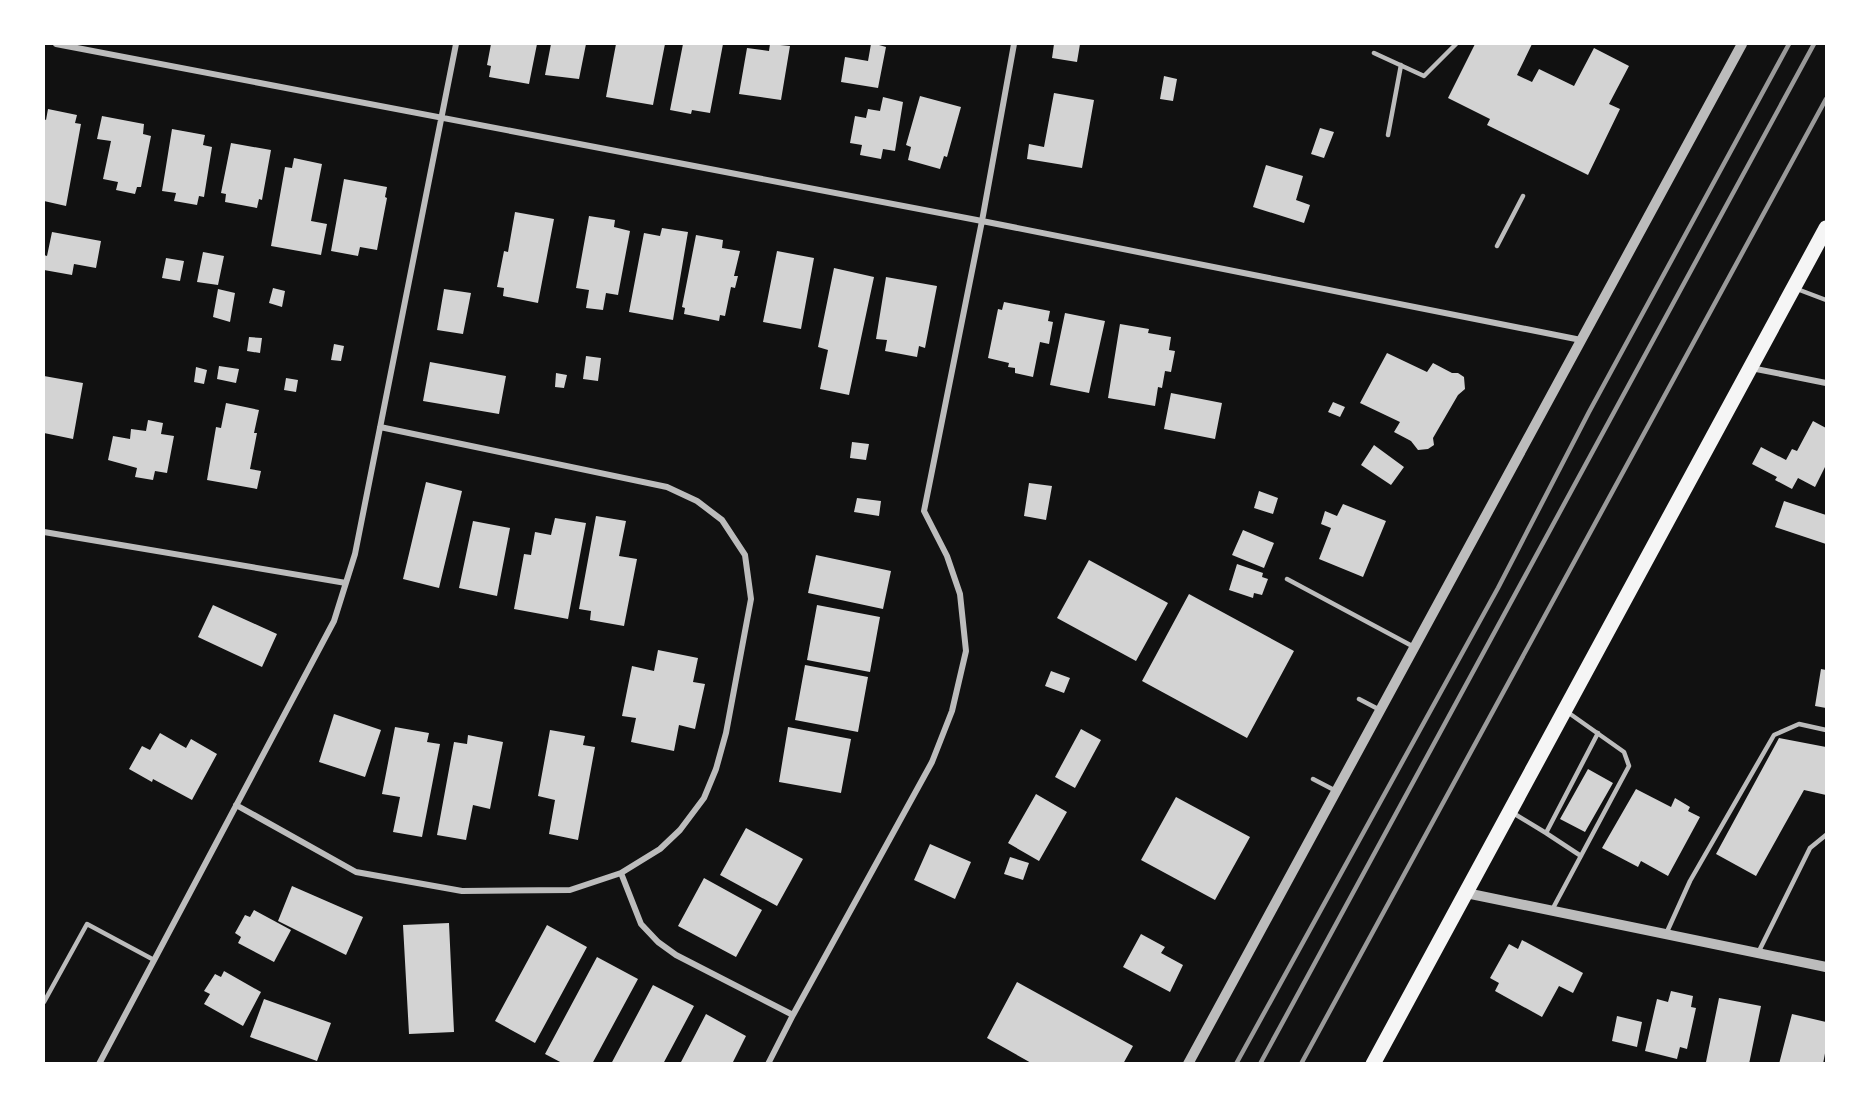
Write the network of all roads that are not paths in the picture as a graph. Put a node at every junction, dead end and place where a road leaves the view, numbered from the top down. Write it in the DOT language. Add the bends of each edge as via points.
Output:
graph roads {
  1 [pos="56,44"];
  2 [pos="456,44"];
  3 [pos="1014,44"];
  4 [pos="1456,44"];
  5 [pos="1742,44"];
  6 [pos="1374,53"];
  7 [pos="1401,65"];
  8 [pos="441,118"];
  9 [pos="1388,135"];
  10 [pos="1522,196"];
  11 [pos="982,221"];
  12 [pos="1827,228"];
  13 [pos="1497,246"];
  14 [pos="1794,288"];
  15 [pos="1827,300"];
  16 [pos="1581,340"];
  17 [pos="1751,368"];
  18 [pos="1827,383"];
  19 [pos="380,427"];
  20 [pos="44,532"];
  21 [pos="1287,579"];
  22 [pos="346,583"];
  23 [pos="1414,647"];
  24 [pos="1359,699"];
  25 [pos="1380,710"];
  26 [pos="1565,710"];
  27 [pos="1827,729"];
  28 [pos="1598,733"];
  29 [pos="1313,779"];
  30 [pos="1336,790"];
  31 [pos="236,805"];
  32 [pos="1510,812"];
  33 [pos="1546,833"];
  34 [pos="1827,835"];
  35 [pos="1581,856"];
  36 [pos="621,873"];
  37 [pos="1466,892"];
  38 [pos="1552,910"];
  39 [pos="1665,934"];
  40 [pos="1758,953"];
  41 [pos="154,960"];
  42 [pos="1827,967"];
  43 [pos="44,1002"];
  44 [pos="793,1015"];
  45 [pos="99,1064"];
  46 [pos="768,1064"];
  47 [pos="1188,1064"];
  48 [pos="1373,1064"];
  1 -- 8 [label="street"];
  2 -- 8 [label="street"];
  3 -- 11 [label="street"];
  4 -- 7 [label="lane" via="1424,76"];
  5 -- 16 [label="street"];
  6 -- 7 [label="lane"];
  7 -- 9 [label="lane"];
  8 -- 11 [label="street"];
  8 -- 19 [label="street"];
  10 -- 13 [label="lane"];
  11 -- 16 [label="street"];
  11 -- 44 [label="street" via="924,511 947,556 960,594 966,651 951,711 932,762"];
  12 -- 14 [label="main road"];
  14 -- 15 [label="lane"];
  14 -- 17 [label="main road"];
  16 -- 23 [label="street"];
  17 -- 18 [label="street"];
  17 -- 26 [label="main road"];
  19 -- 22 [label="street"];
  19 -- 36 [label="street" via="667,487 697,501 722,520 745,555 751,599 716,769 704,798 680,830 660,849"];
  20 -- 22 [label="street"];
  21 -- 23 [label="lane"];
  22 -- 31 [label="street" via="334,621"];
  23 -- 25 [label="street"];
  24 -- 25 [label="lane"];
  25 -- 30 [label="street"];
  26 -- 28 [label="lane"];
  26 -- 32 [label="main road"];
  27 -- 39 [label="lane" via="1799,724 1774,735 1690,881"];
  28 -- 33 [label="lane"];
  28 -- 35 [label="lane" via="1624,752 1629,766"];
  29 -- 30 [label="lane"];
  30 -- 47 [label="street"];
  31 -- 36 [label="street" via="356,872 462,891 570,890"];
  31 -- 41 [label="street"];
  32 -- 33 [label="lane"];
  32 -- 37 [label="main road"];
  33 -- 35 [label="lane"];
  34 -- 40 [label="lane" via="1810,848"];
  35 -- 38 [label="lane"];
  36 -- 44 [label="street" via="641,924 658,942"];
  37 -- 38 [label="street"];
  37 -- 48 [label="main road"];
  38 -- 39 [label="street"];
  39 -- 40 [label="street"];
  40 -- 42 [label="street"];
  41 -- 43 [label="lane" via="87,924"];
  41 -- 45 [label="street"];
  44 -- 46 [label="street"];
}
